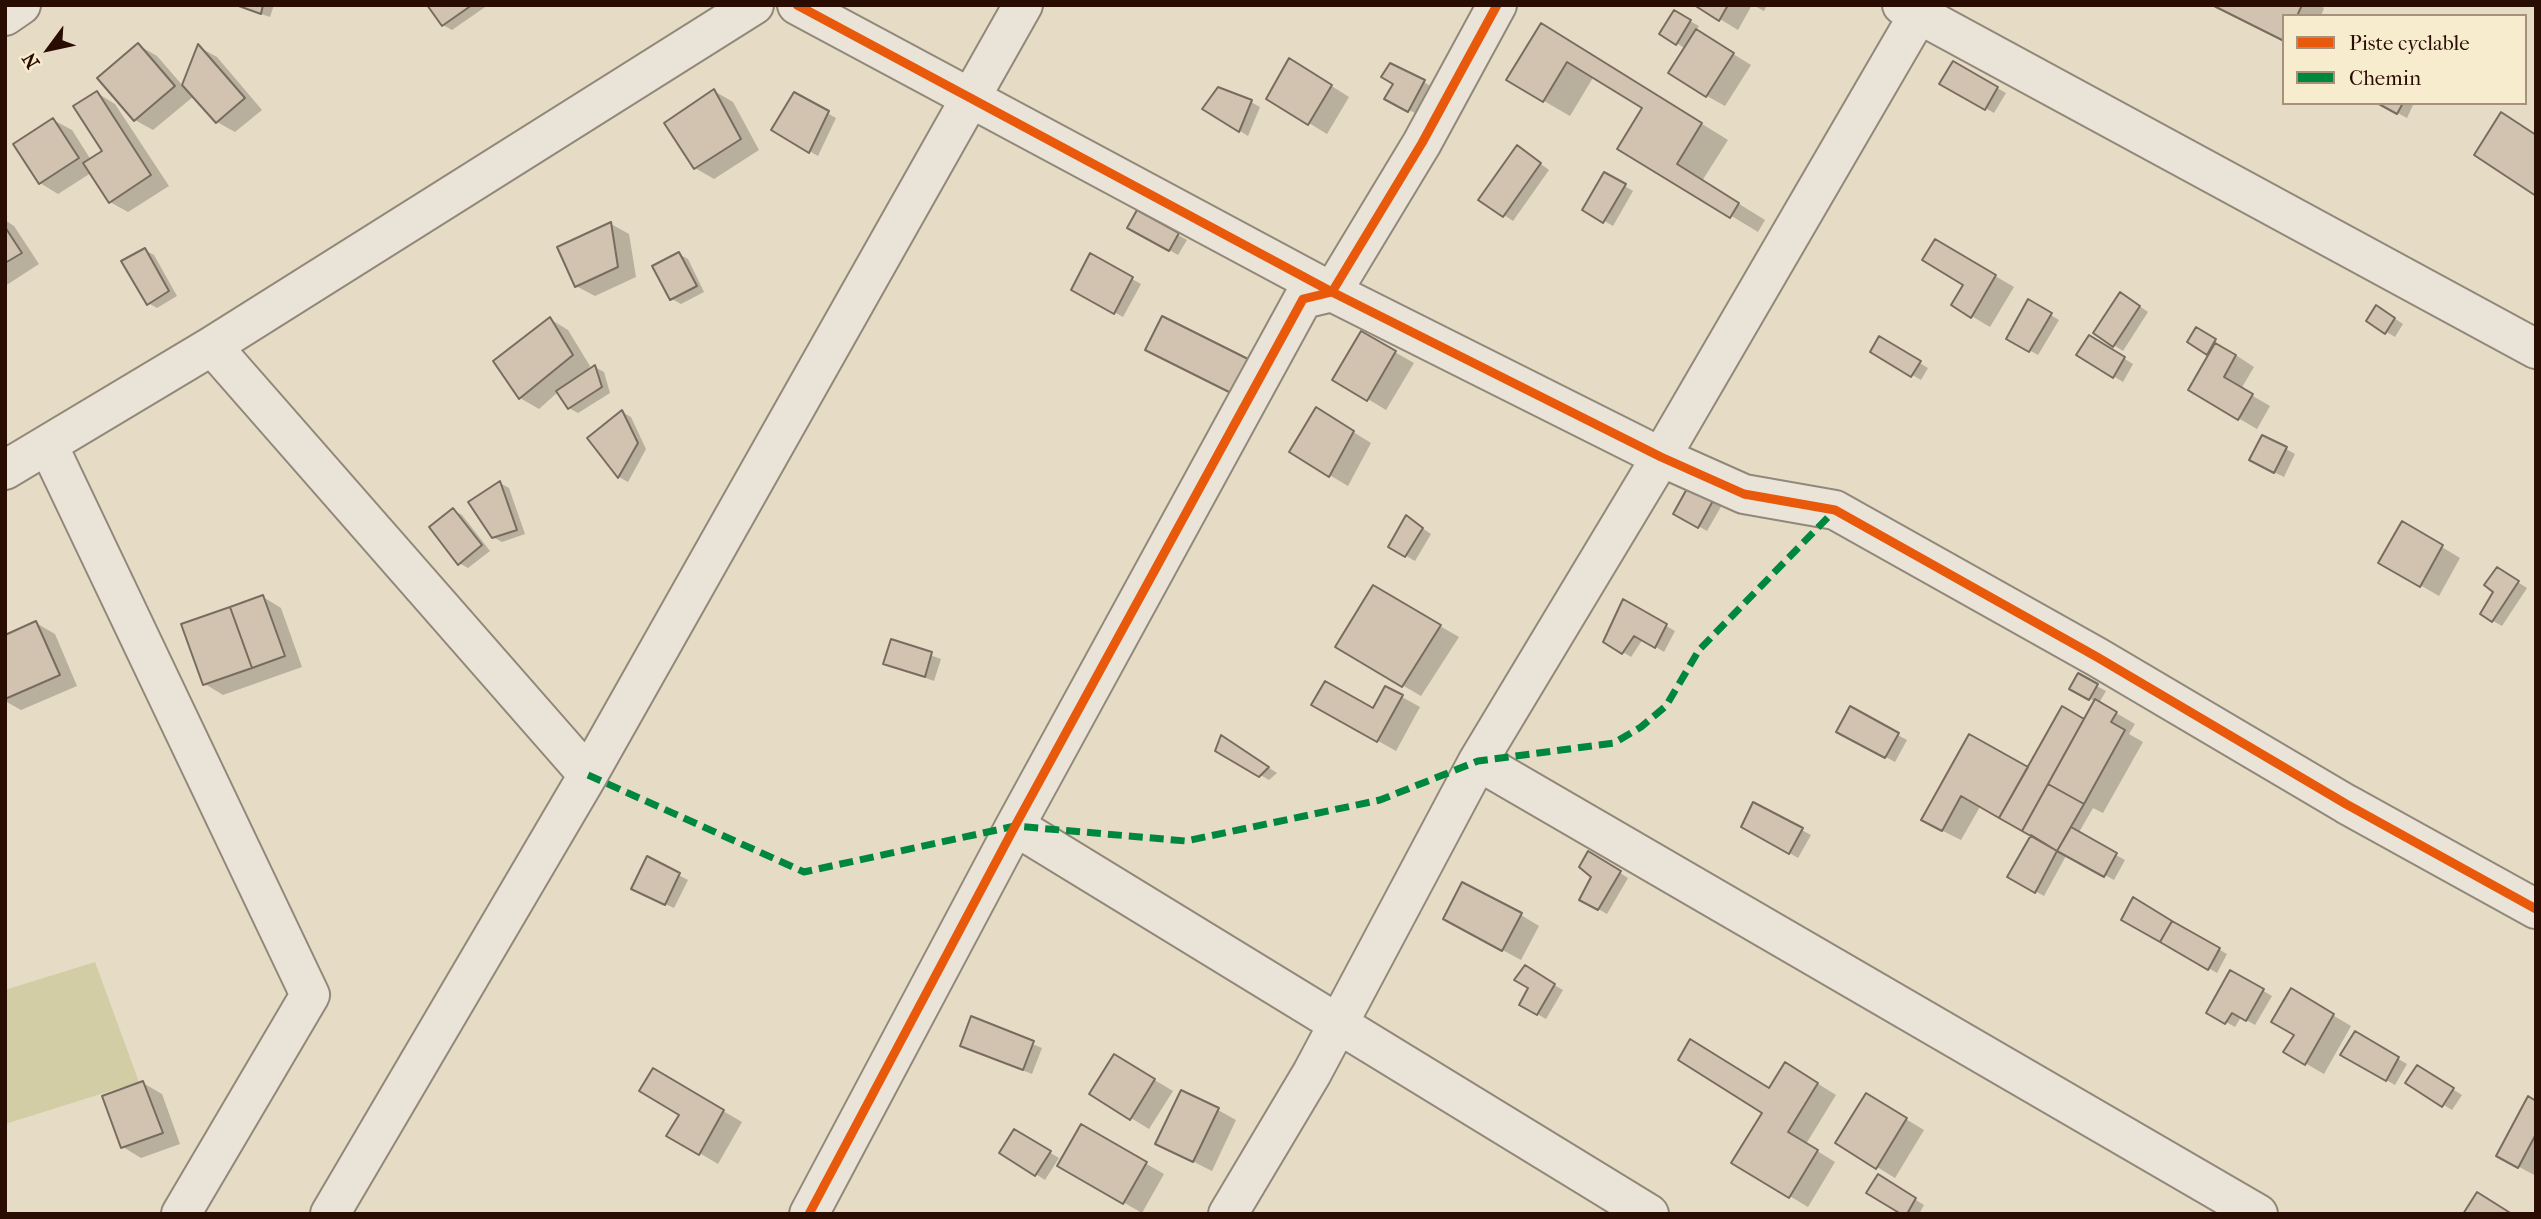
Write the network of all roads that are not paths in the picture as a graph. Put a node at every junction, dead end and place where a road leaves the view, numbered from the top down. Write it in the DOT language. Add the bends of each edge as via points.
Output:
graph roads {
  1 [pos="21,5"];
  2 [pos="754,5"];
  3 [pos="797,5"];
  4 [pos="1023,5"];
  5 [pos="1497,5"];
  6 [pos="1915,8"];
  7 [pos="5,16"];
  8 [pos="970,98"];
  9 [pos="1332,292"];
  10 [pos="212,346"];
  11 [pos="2536,349"];
  12 [pos="48,445"];
  13 [pos="1661,457"];
  14 [pos="5,470"];
  15 [pos="1478,761"];
  16 [pos="588,775"];
  17 [pos="1015,826"];
  18 [pos="2536,908"];
  19 [pos="1336,1023"];
  20 [pos="181,1214"];
  21 [pos="330,1214"];
  22 [pos="809,1214"];
  23 [pos="1228,1214"];
  24 [pos="1649,1214"];
  25 [pos="2258,1214"];
  1 -- 7 [label="street"];
  2 -- 10 [label="street"];
  3 -- 8 [label="street"];
  4 -- 8 [label="street"];
  5 -- 9 [label="street" via="1422,143"];
  6 -- 11 [label="street"];
  6 -- 13 [label="street"];
  8 -- 9 [label="street"];
  8 -- 16 [label="street"];
  9 -- 13 [label="street"];
  9 -- 17 [label="street" via="1303,299"];
  10 -- 12 [label="street"];
  10 -- 16 [label="street"];
  12 -- 14 [label="street"];
  12 -- 20 [label="street" via="310,995"];
  13 -- 15 [label="street"];
  13 -- 18 [label="street" via="1744,494 1835,510"];
  15 -- 19 [label="street"];
  15 -- 25 [label="street"];
  16 -- 21 [label="street"];
  17 -- 19 [label="street"];
  17 -- 22 [label="street"];
  19 -- 23 [label="street" via="1312,1073"];
  19 -- 24 [label="street"];
}
